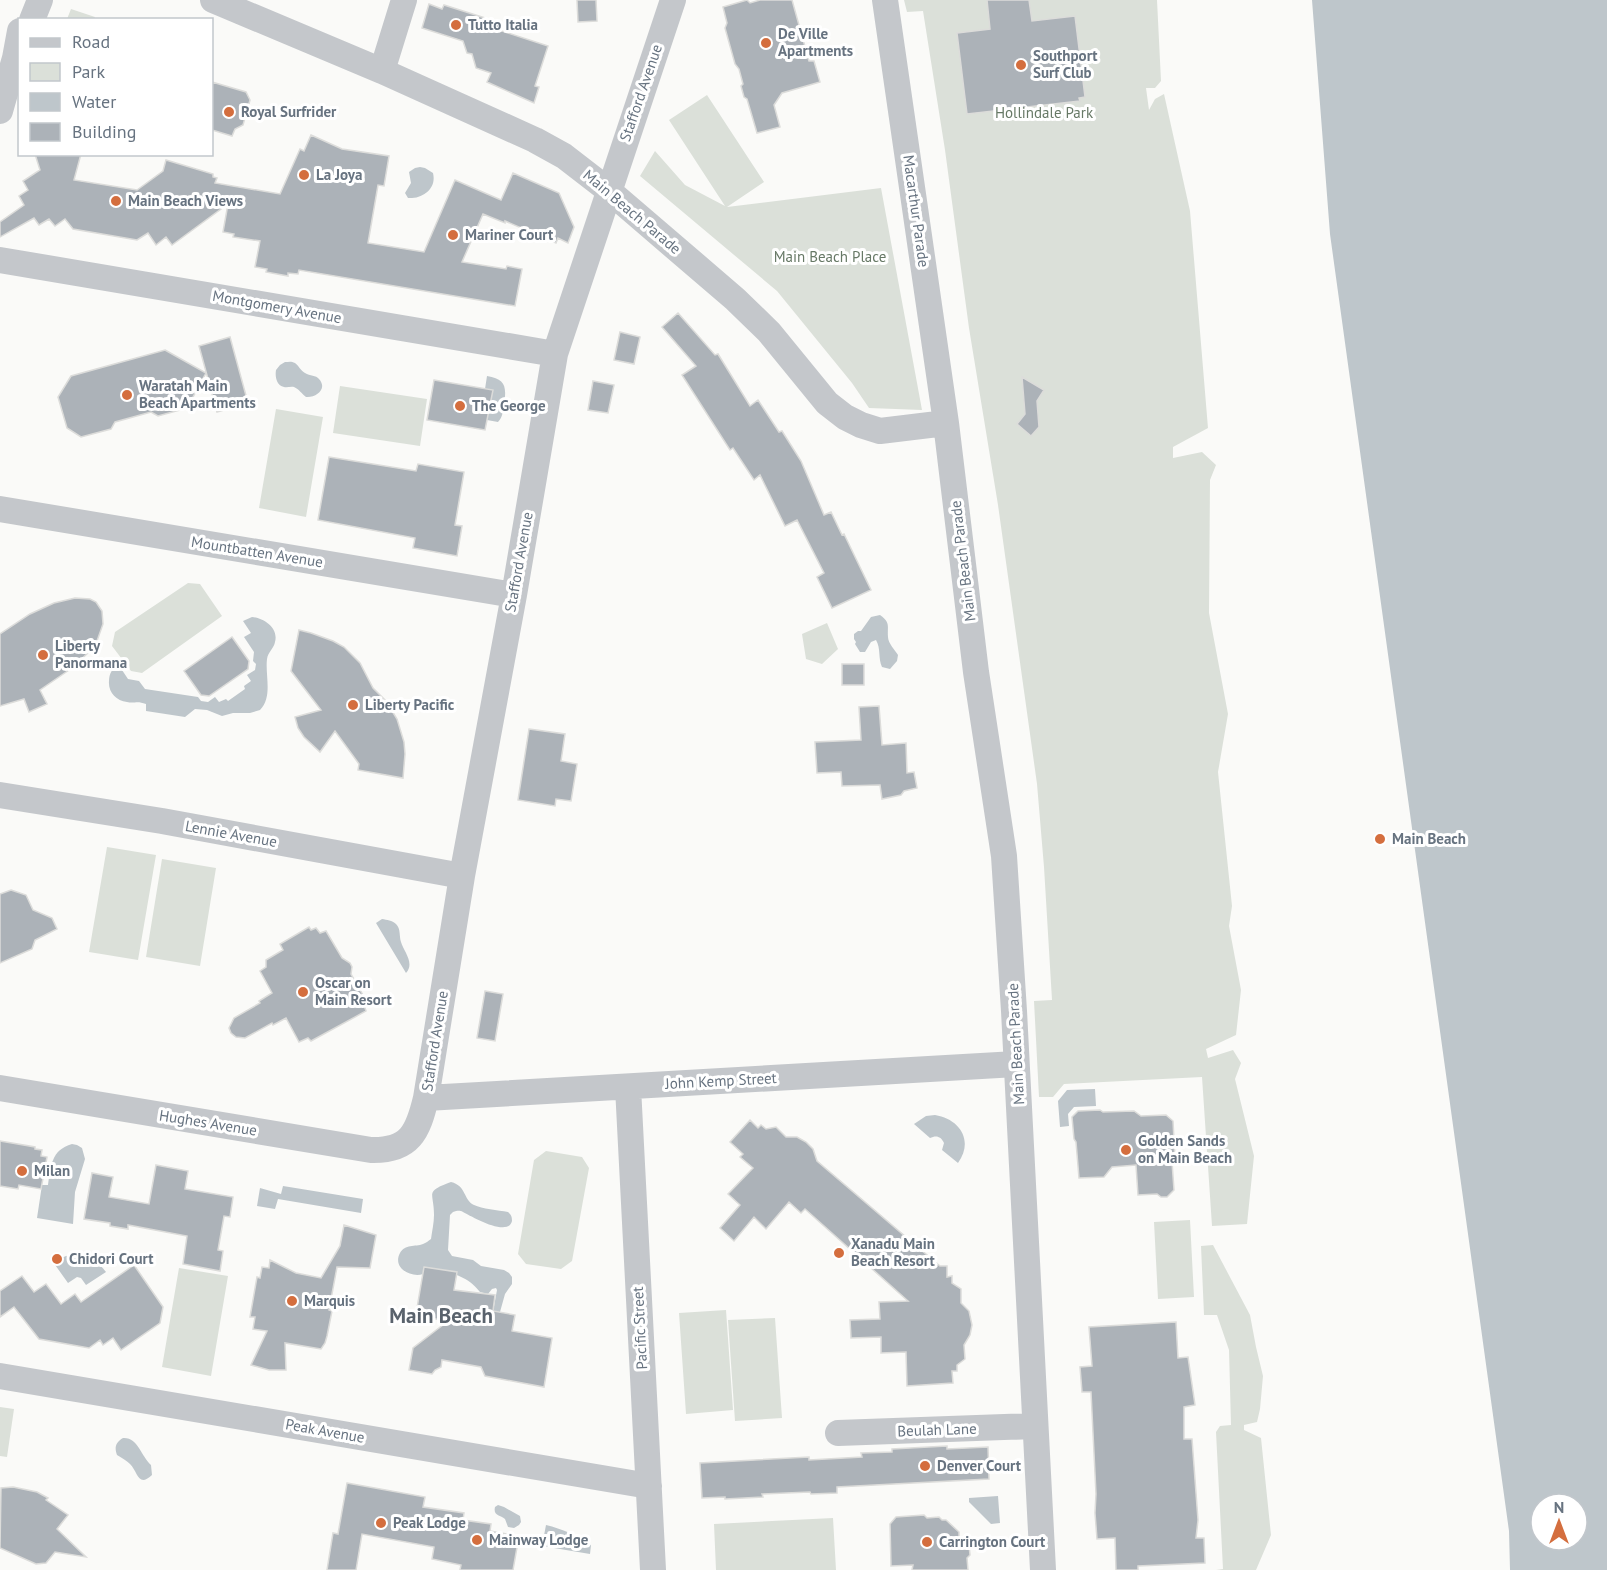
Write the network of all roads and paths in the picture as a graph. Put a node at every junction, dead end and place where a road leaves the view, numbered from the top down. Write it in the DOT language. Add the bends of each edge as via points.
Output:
graph roads {
  1 [pos="25,0"];
  2 [pos="40,0"];
  3 [pos="213,0"];
  4 [pos="404,0"];
  5 [pos="673,0"];
  6 [pos="885,0"];
  7 [pos="21,18"];
  8 [pos="33,18"];
  9 [pos="17,52"];
  10 [pos="381,71"];
  11 [pos="0,111"];
  12 [pos="608,190"];
  13 [pos="0,260"];
  14 [pos="555,354"];
  15 [pos="946,423"];
  16 [pos="0,509"];
  17 [pos="514,595"];
  18 [pos="0,795"];
  19 [pos="462,876"];
  20 [pos="1016,1064"];
  21 [pos="628,1087"];
  22 [pos="0,1088"];
  23 [pos="426,1098"];
  24 [pos="412,1136"];
  25 [pos="0,1376"];
  26 [pos="1035,1426"];
  27 [pos="838,1433"];
  28 [pos="649,1486"];
  29 [pos="653,1570"];
  30 [pos="1043,1570"];
  1 -- 7 [label="street"];
  2 -- 8 [label="street"];
  3 -- 10 [label="street, Main Beach Parade"];
  4 -- 10 [label="street"];
  5 -- 12 [label="street, Stafford Avenue"];
  6 -- 15 [label="street, Macarthur Parade"];
  9 -- 11 [label="street"];
  10 -- 12 [label="street, Main Beach Parade" via="535,140 564,156"];
  12 -- 14 [label="street, Stafford Avenue"];
  12 -- 15 [label="street, Main Beach Parade" via="735,299 769,332 827,403 845,417 880,431"];
  13 -- 14 [label="street, Montgomery Avenue"];
  14 -- 17 [label="street, Stafford Avenue"];
  15 -- 20 [label="street, Main Beach Parade" via="976,672 1004,856"];
  16 -- 17 [label="street, Mountbatten Avenue"];
  17 -- 19 [label="street, Stafford Avenue"];
  18 -- 19 [label="street, Lennie Avenue"];
  19 -- 23 [label="street, Stafford Avenue"];
  20 -- 21 [label="street, John Kemp Street"];
  20 -- 26 [label="street, Main Beach Parade"];
  21 -- 23 [label="street, John Kemp Street"];
  21 -- 28 [label="street, Pacific Street"];
  22 -- 24 [label="street, Hughes Avenue" via="371,1150 394,1148"];
  23 -- 24 [label="street, Stafford Avenue"];
  25 -- 28 [label="street, Peak Avenue"];
  26 -- 27 [label="street, Beulah Lane"];
  26 -- 30 [label="street, Main Beach Parade"];
  28 -- 29 [label="street, Pacific Street"];
}
